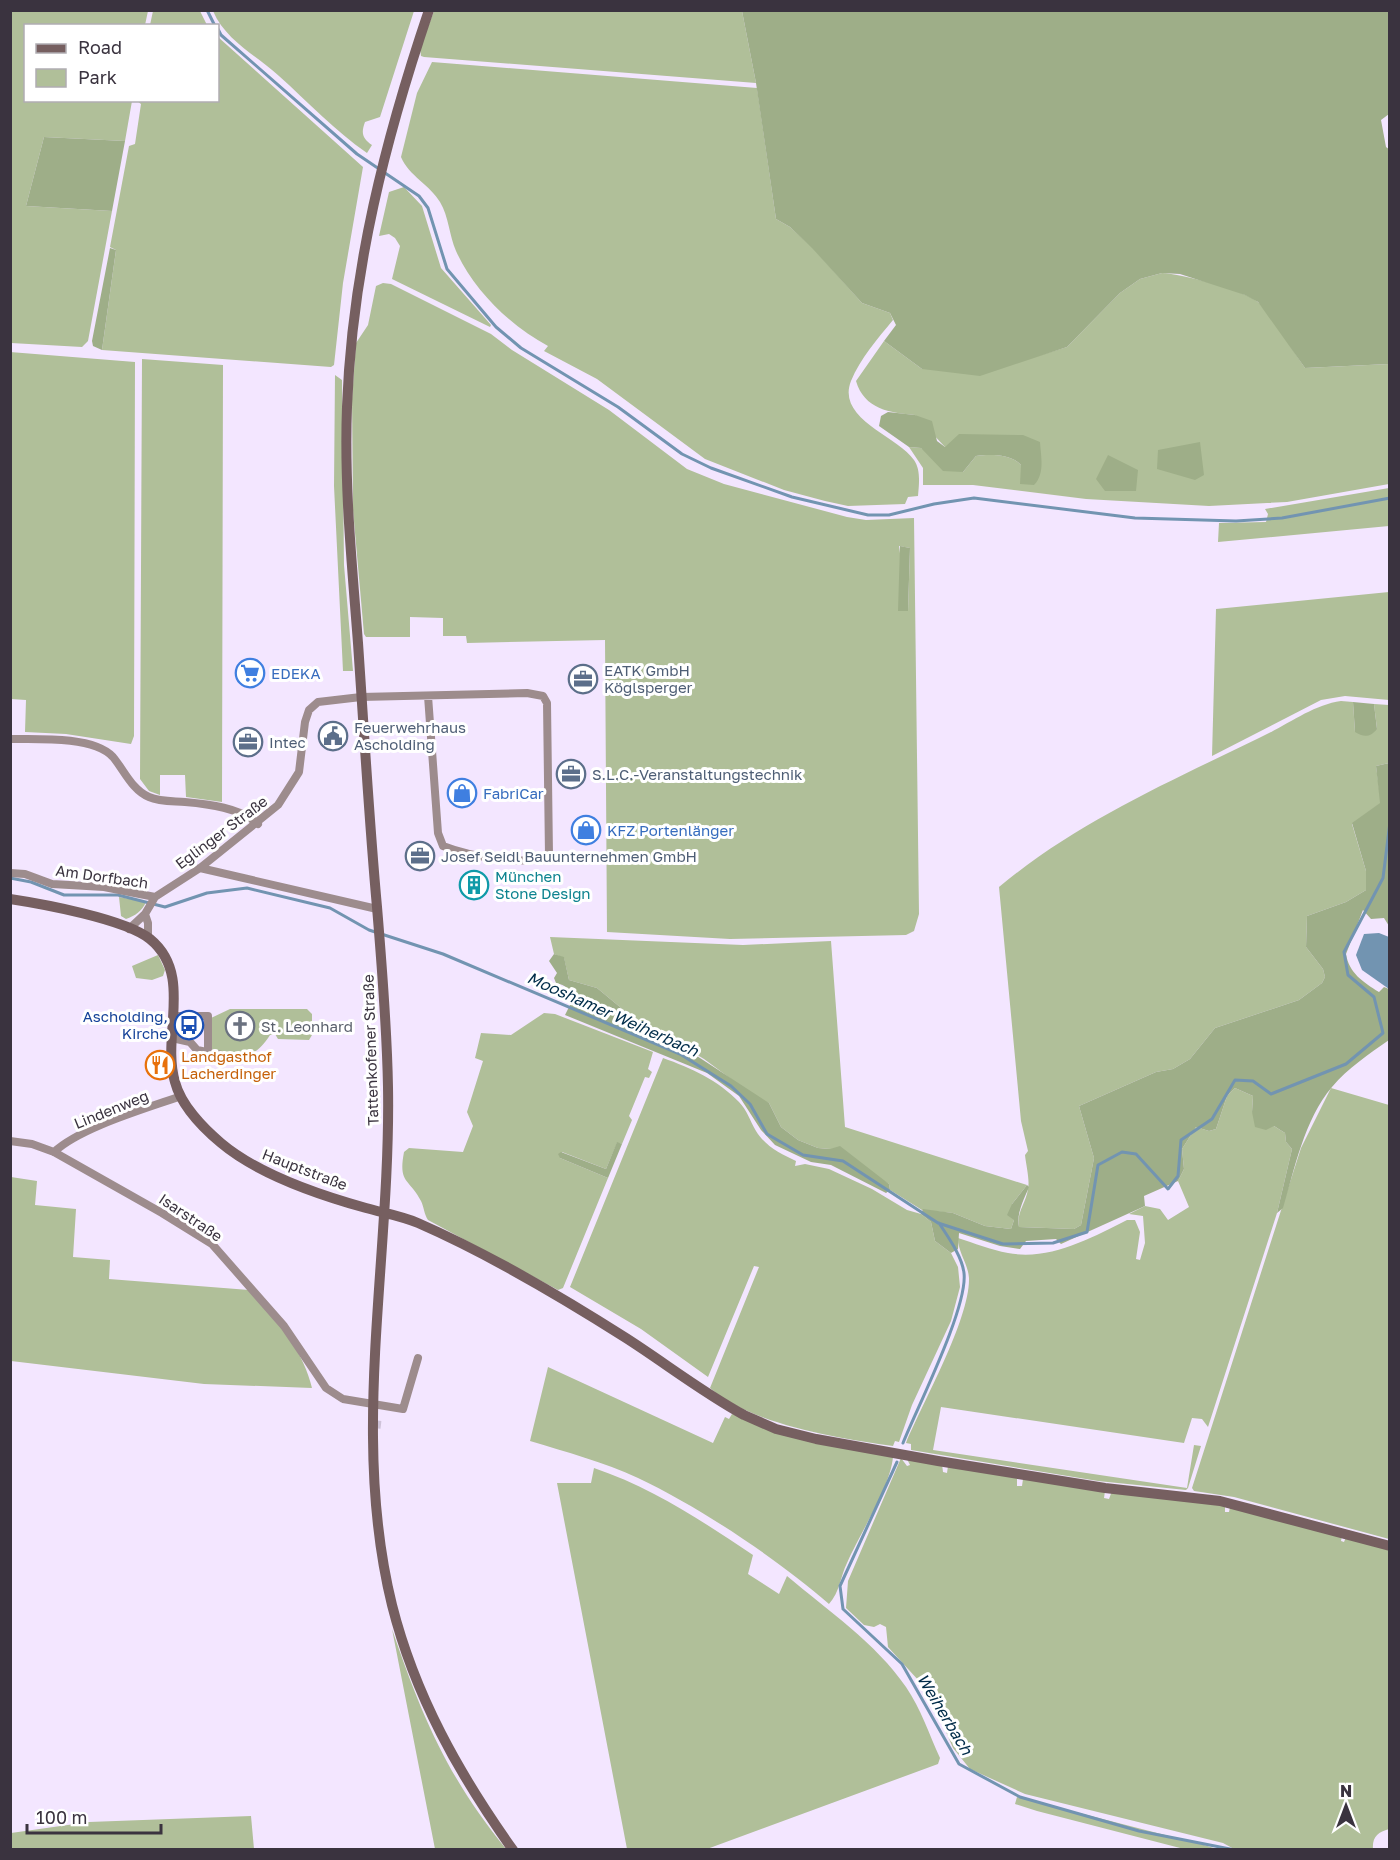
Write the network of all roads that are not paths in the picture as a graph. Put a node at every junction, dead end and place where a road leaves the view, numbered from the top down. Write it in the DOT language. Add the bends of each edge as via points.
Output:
graph roads {
  1 [pos="429,10"];
  2 [pos="428,696"];
  3 [pos="361,697"];
  4 [pos="10,739"];
  5 [pos="258,824"];
  6 [pos="200,868"];
  7 [pos="10,873"];
  8 [pos="10,899"];
  9 [pos="153,901"];
  10 [pos="377,909"];
  11 [pos="145,914"];
  12 [pos="129,929"];
  13 [pos="148,938"];
  14 [pos="174,1016"];
  15 [pos="172,1038"];
  16 [pos="208,1051"];
  17 [pos="241,1059"];
  18 [pos="181,1096"];
  19 [pos="10,1141"];
  20 [pos="54,1152"];
  21 [pos="385,1213"];
  22 [pos="418,1358"];
  23 [pos="374,1403"];
  24 [pos="1389,1545"];
  25 [pos="513,1850"];
  1 -- 3 [label="main road, Tattenkofener Straße" via="377,182 358,284 347,412 347,525"];
  2 -- 2 [label="street" via="543,696 547,703 549,855 535,860 508,860 443,846 438,833"];
  2 -- 3 [label="street"];
  3 -- 5 [label="street, Eglinger Straße" via="330,699 309,710 299,772 279,805"];
  3 -- 10 [label="main road, Tattenkofener Straße"];
  4 -- 5 [label="street" via="67,740 90,746 111,754 135,787 150,798 248,815"];
  5 -- 6 [label="street, Eglinger Straße"];
  6 -- 9 [label="street, Eglinger Straße"];
  6 -- 10 [label="street"];
  7 -- 9 [label="street, Am Dorfbach" via="52,884 104,887"];
  8 -- 12 [label="main road, Hauptstraße" via="65,909"];
  9 -- 11 [label="street, Eglinger Straße"];
  10 -- 21 [label="main road, Tattenkofener Straße" via="388,1086"];
  11 -- 12 [label="street, Eglinger Straße"];
  11 -- 13 [label="street"];
  12 -- 13 [label="main road, Hauptstraße"];
  13 -- 14 [label="main road, Hauptstraße" via="159,948 170,970"];
  14 -- 15 [label="main road, Hauptstraße"];
  14 -- 16 [label="street" via="208,1016"];
  15 -- 16 [label="street"];
  15 -- 18 [label="main road, Hauptstraße" via="172,1073"];
  16 -- 17 [label="street"];
  18 -- 20 [label="street, Lindenweg" via="111,1122"];
  18 -- 21 [label="main road, Hauptstraße" via="221,1143 253,1165"];
  19 -- 20 [label="street, Isarstraße"];
  20 -- 23 [label="street, Isarstraße" via="212,1244 284,1326 326,1388 343,1399"];
  21 -- 23 [label="main road, Tattenkofener Straße"];
  21 -- 24 [label="main road, Hauptstraße" via="416,1222 493,1262 626,1338 726,1405 776,1429 1041,1478 1220,1501"];
  22 -- 23 [label="street" via="404,1409"];
  23 -- 25 [label="main road, Tattenkofener Straße" via="372,1468 376,1512 393,1606 406,1650 448,1752"];
}
